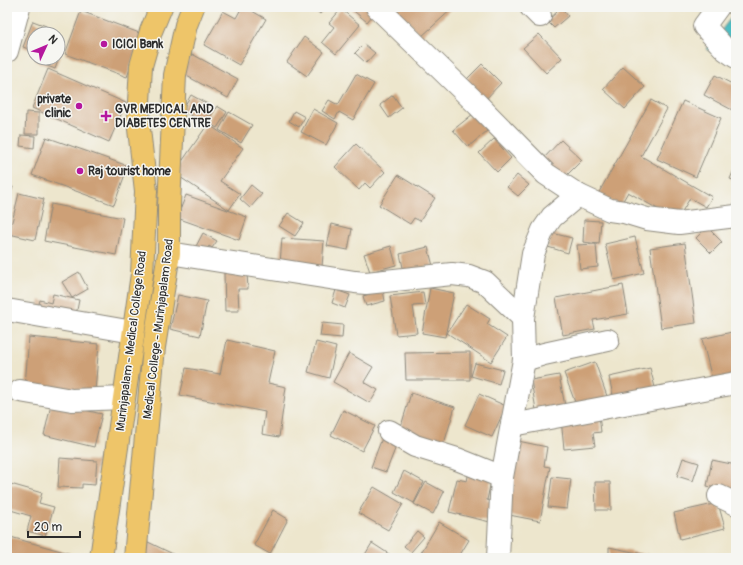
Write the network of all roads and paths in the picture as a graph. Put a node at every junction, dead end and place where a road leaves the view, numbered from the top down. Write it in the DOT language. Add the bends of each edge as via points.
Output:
graph roads {
  1 [pos="19,7"];
  2 [pos="161,7"];
  3 [pos="193,7"];
  4 [pos="377,7"];
  5 [pos="718,7"];
  6 [pos="7,51"];
  7 [pos="736,57"];
  8 [pos="578,196"];
  9 [pos="736,216"];
  10 [pos="169,253"];
  11 [pos="7,310"];
  12 [pos="523,318"];
  13 [pos="134,332"];
  14 [pos="608,340"];
  15 [pos="524,360"];
  16 [pos="736,383"];
  17 [pos="20,392"];
  18 [pos="124,398"];
  19 [pos="512,425"];
  20 [pos="389,431"];
  21 [pos="502,477"];
  22 [pos="101,558"];
  23 [pos="135,558"];
  24 [pos="498,558"];
  1 -- 6 [label="street"];
  2 -- 13 [label="main road, Murinjapalam - Medical College Road" via="150,32 141,66 138,120 146,190 142,274"];
  3 -- 10 [label="main road, Medical College - Murinjapalam Road" via="186,25 175,75"];
  4 -- 8 [label="street" via="546,174"];
  5 -- 7 [label="street" via="704,26"];
  8 -- 9 [label="street" via="610,210 647,219 679,223"];
  8 -- 12 [label="street" via="552,217 543,230 533,254"];
  10 -- 12 [label="street" via="366,283 452,274 469,276 485,282"];
  10 -- 23 [label="main road, Medical College - Murinjapalam Road" via="154,347"];
  11 -- 13 [label="street"];
  12 -- 15 [label="street"];
  13 -- 18 [label="main road, Murinjapalam - Medical College Road"];
  14 -- 15 [label="street"];
  15 -- 19 [label="street"];
  16 -- 19 [label="street"];
  17 -- 18 [label="street" via="72,400"];
  18 -- 22 [label="main road, Murinjapalam - Medical College Road"];
  19 -- 21 [label="street"];
  20 -- 21 [label="street" via="415,446"];
  21 -- 24 [label="street"];
}
